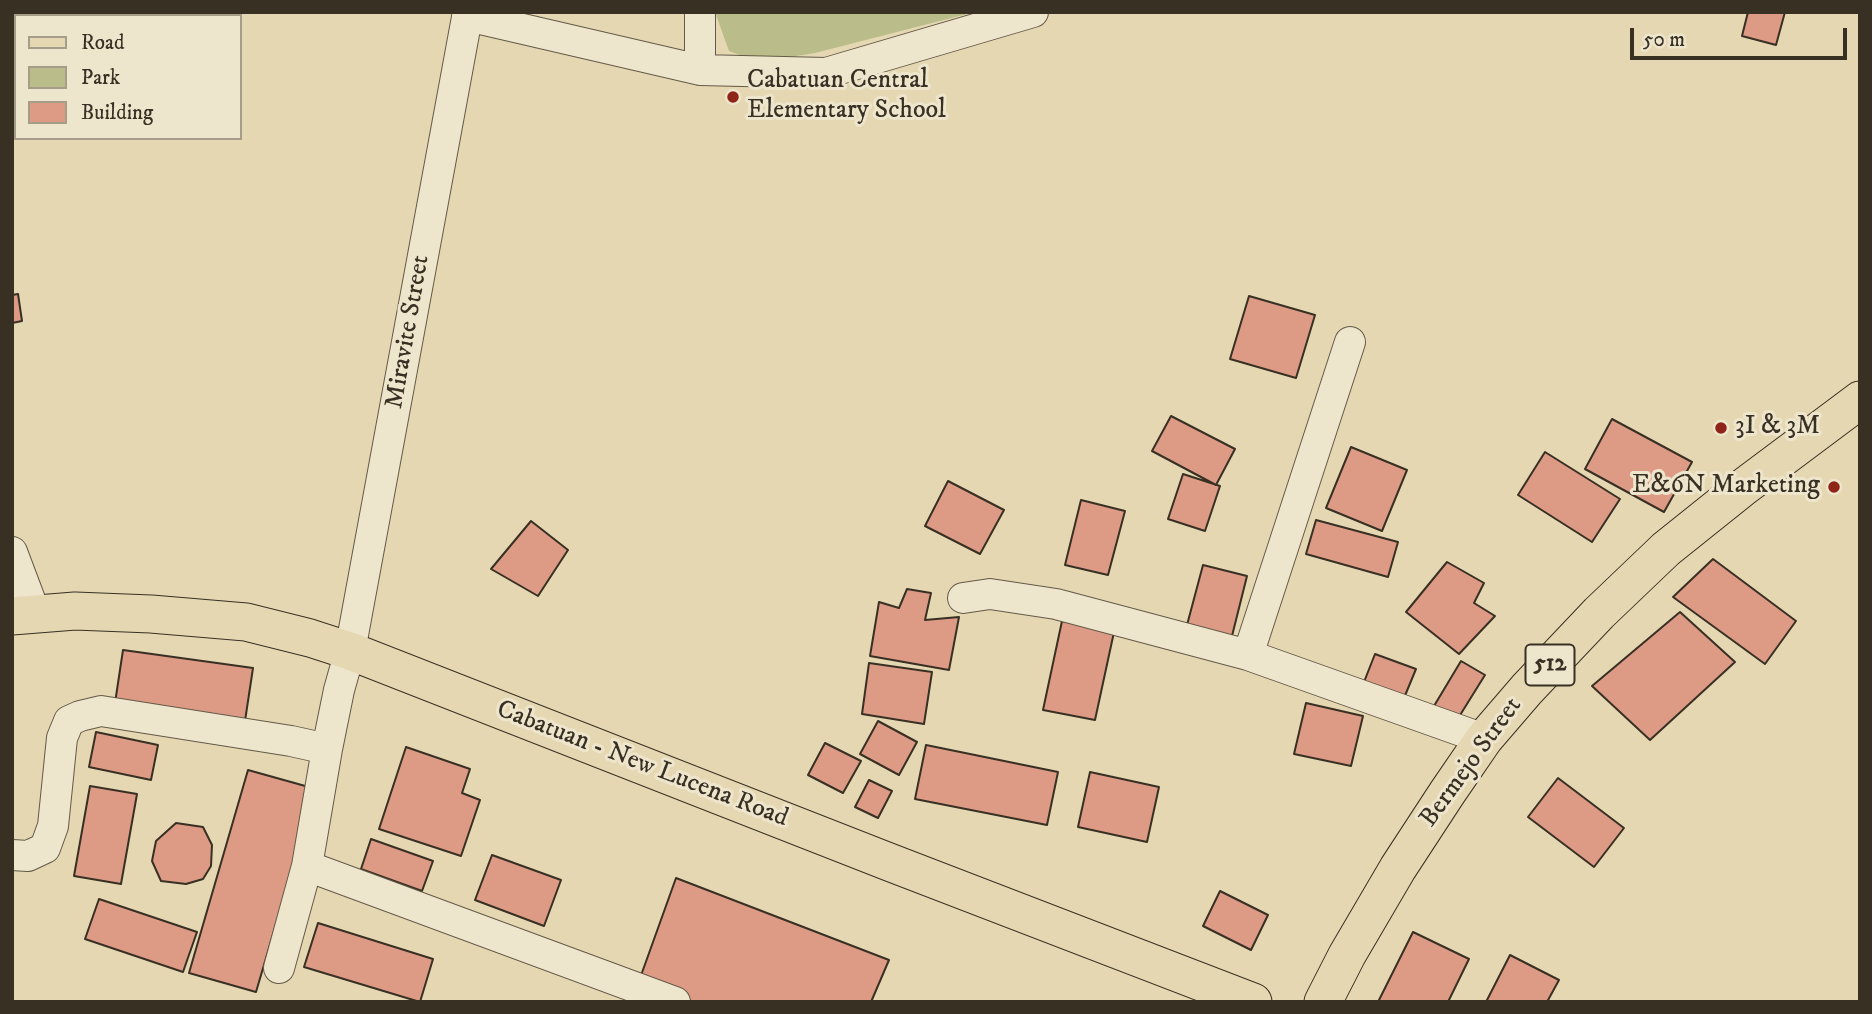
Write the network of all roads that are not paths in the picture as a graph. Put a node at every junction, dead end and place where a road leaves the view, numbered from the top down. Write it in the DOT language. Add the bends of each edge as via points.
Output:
graph roads {
  1 [pos="700,12"];
  2 [pos="1033,12"];
  3 [pos="468,14"];
  4 [pos="700,70"];
  5 [pos="1350,342"];
  6 [pos="1860,400"];
  7 [pos="12,552"];
  8 [pos="963,598"];
  9 [pos="24,615"];
  10 [pos="351,651"];
  11 [pos="1248,655"];
  12 [pos="1484,739"];
  13 [pos="327,749"];
  14 [pos="12,855"];
  15 [pos="307,866"];
  16 [pos="279,968"];
  17 [pos="675,1002"];
  18 [pos="1253,1002"];
  19 [pos="1323,1002"];
  1 -- 4 [label="street"];
  2 -- 4 [label="street" via="826,73"];
  3 -- 4 [label="street"];
  3 -- 10 [label="street, Miravite Street"];
  5 -- 11 [label="street"];
  6 -- 12 [label="main road, Bermejo Street / 512" via="1666,549 1599,613"];
  7 -- 9 [label="street"];
  8 -- 11 [label="street" via="990,594 1056,604"];
  9 -- 10 [label="main road, Cabatuan - New Lucena Road" via="75,611 246,622"];
  10 -- 13 [label="street, Miravite Street"];
  10 -- 18 [label="main road, Cabatuan - New Lucena Road"];
  11 -- 12 [label="street"];
  12 -- 19 [label="main road, Bermejo Street / 512" via="1398,868"];
  13 -- 14 [label="street" via="101,711 80,716 69,722 62,737 53,826 45,848 28,856"];
  13 -- 15 [label="street, Miravite Street"];
  15 -- 16 [label="street, Miravite Street"];
  15 -- 17 [label="street"];
}
